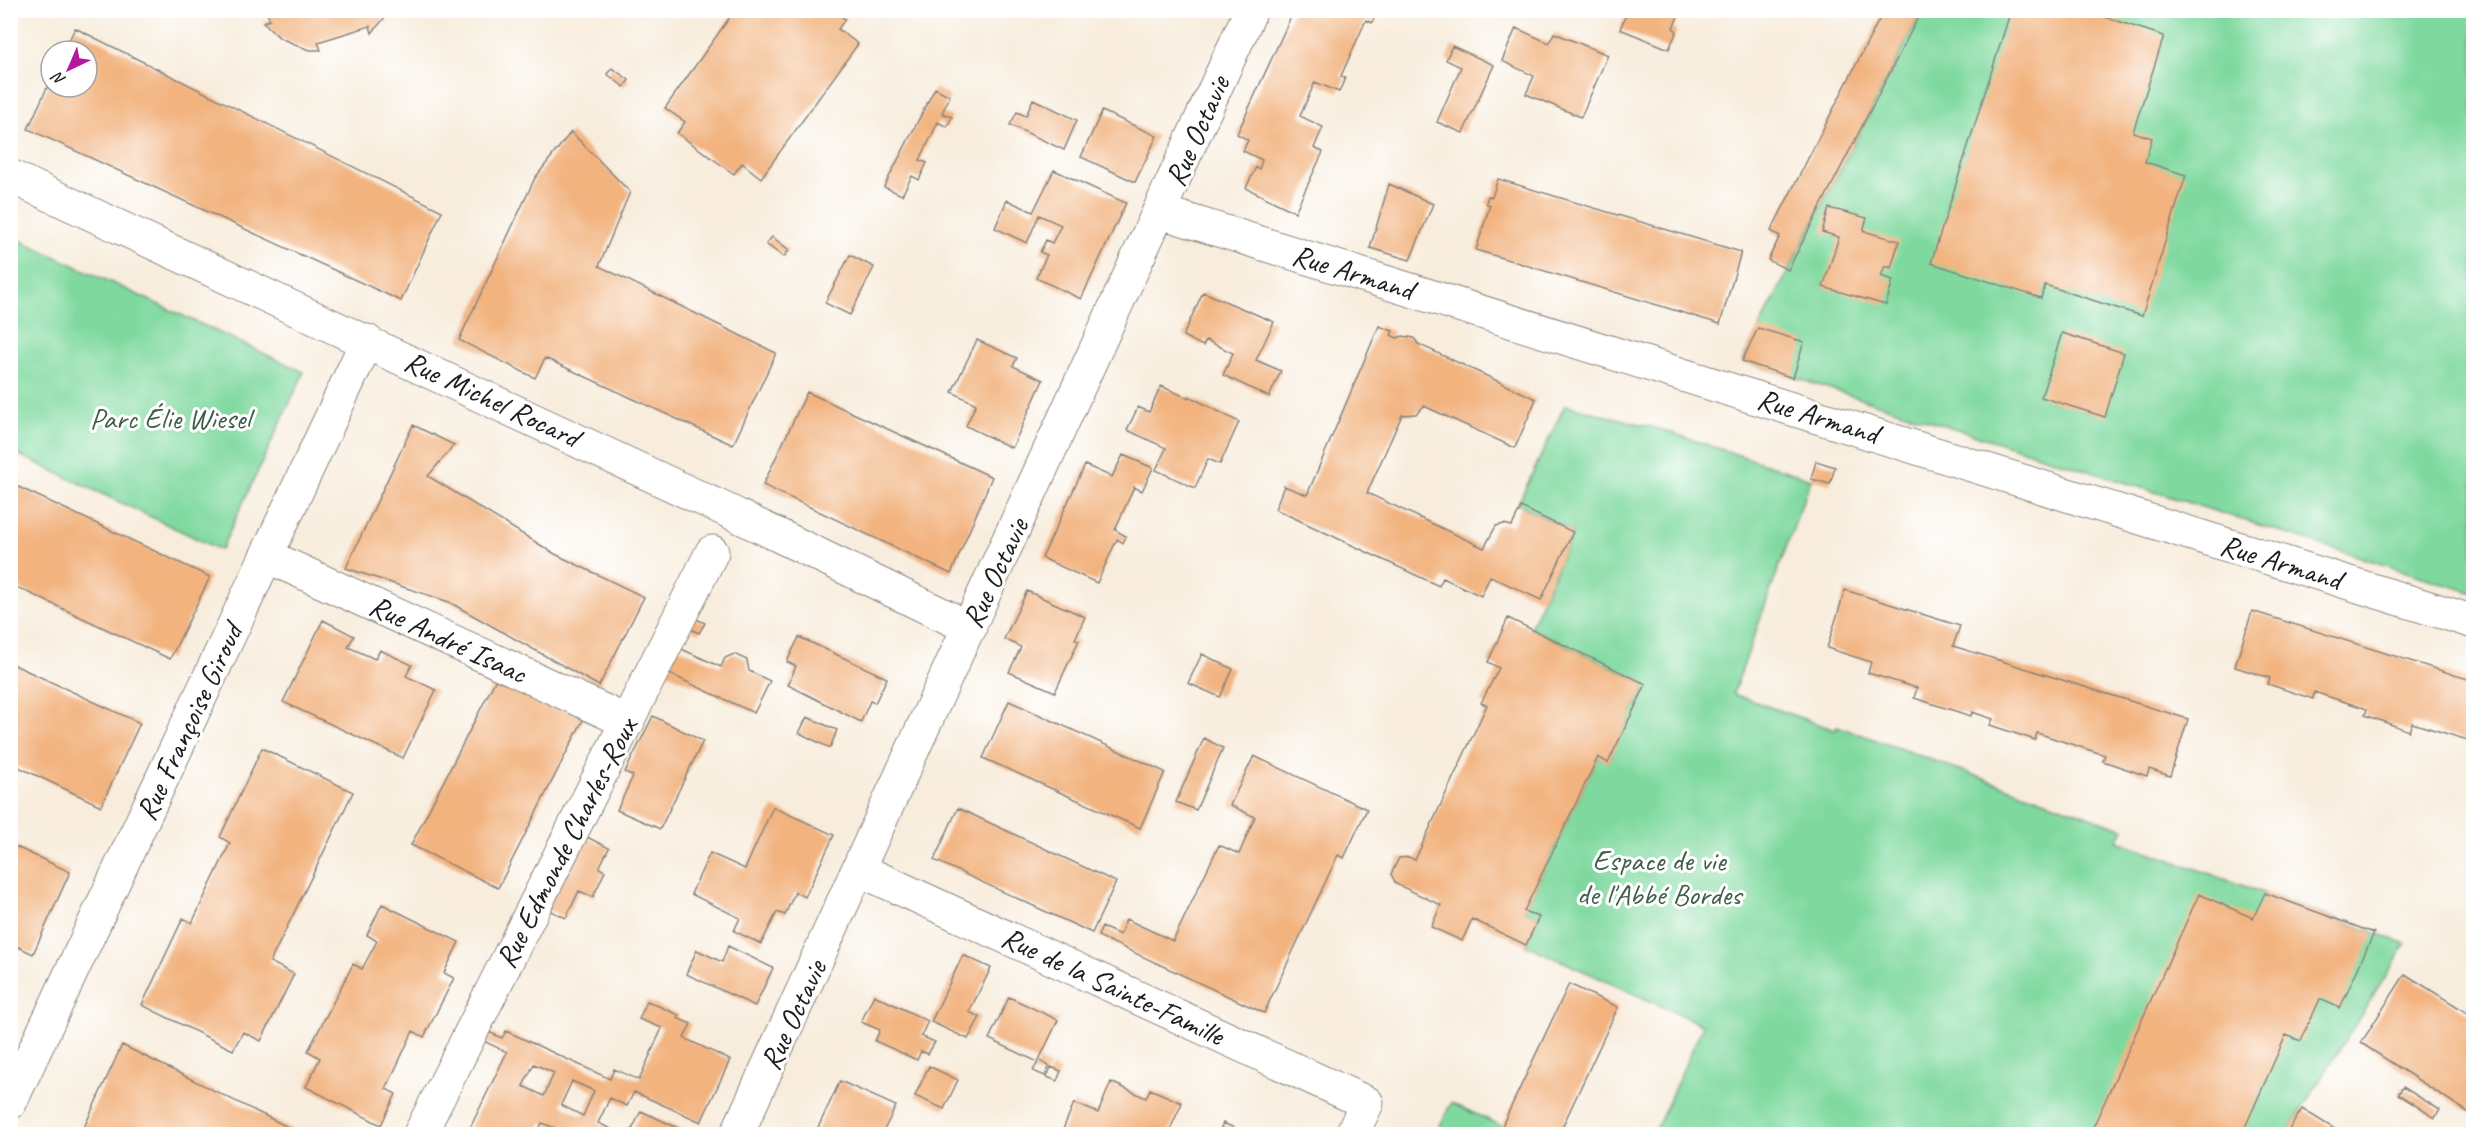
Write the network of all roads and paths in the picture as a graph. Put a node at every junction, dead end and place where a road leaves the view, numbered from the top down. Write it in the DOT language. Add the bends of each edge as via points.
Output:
graph roads {
  1 [pos="1251,10"];
  2 [pos="10,176"];
  3 [pos="1161,212"];
  4 [pos="368,341"];
  5 [pos="712,552"];
  6 [pos="267,556"];
  7 [pos="2474,622"];
  8 [pos="970,628"];
  9 [pos="628,722"];
  10 [pos="860,870"];
  11 [pos="10,1103"];
  12 [pos="420,1134"];
  13 [pos="737,1134"];
  14 [pos="1352,1134"];
  1 -- 3 [label="street, Rue Octavie"];
  2 -- 4 [label="street, Rue Michel Rocard"];
  3 -- 7 [label="street, Rue Armand"];
  3 -- 8 [label="street, Rue Octavie"];
  4 -- 6 [label="street, Rue Françoise Giroud"];
  4 -- 8 [label="street, Rue Michel Rocard"];
  5 -- 9 [label="street, Rue Edmonde Charles-Roux"];
  6 -- 9 [label="street, Rue André Isaac"];
  6 -- 11 [label="street, Rue Françoise Giroud"];
  8 -- 10 [label="street, Rue Octavie"];
  9 -- 12 [label="street, Rue Edmonde Charles-Roux"];
  10 -- 13 [label="street, Rue Octavie"];
  10 -- 14 [label="street, Rue de la Sainte-Famille" via="1367,1103"];
}
